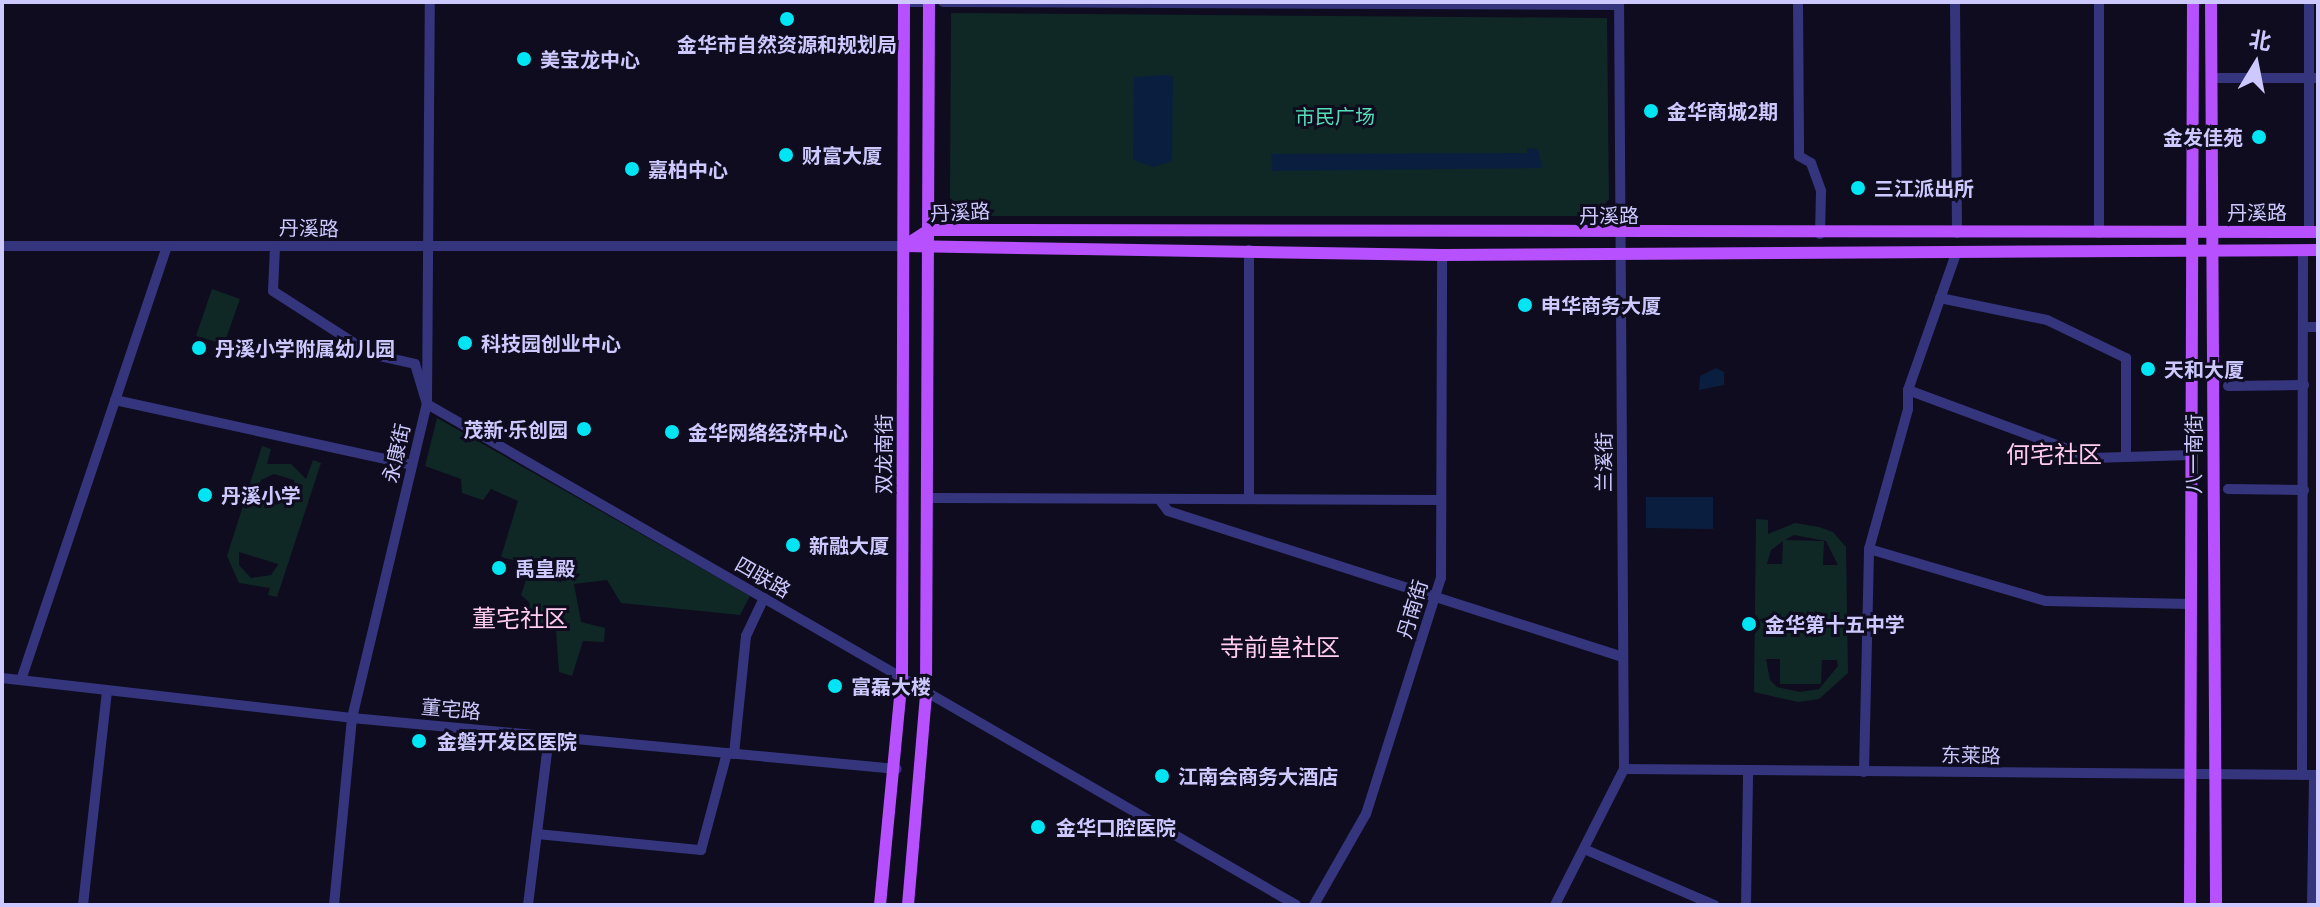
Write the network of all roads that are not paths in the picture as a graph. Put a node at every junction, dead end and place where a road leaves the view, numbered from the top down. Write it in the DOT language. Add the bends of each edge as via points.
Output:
graph roads {
  1 [pos="430,2"];
  2 [pos="904,2"];
  3 [pos="929,2"];
  4 [pos="943,2"];
  5 [pos="1798,2"];
  6 [pos="1955,2"];
  7 [pos="2099,2"];
  8 [pos="2193,2"];
  9 [pos="2211,2"];
  10 [pos="2309,2"];
  11 [pos="1619,3"];
  12 [pos="2211,78"];
  13 [pos="2314,78"];
  14 [pos="929,230"];
  15 [pos="2193,232"];
  16 [pos="2212,232"];
  17 [pos="2314,232"];
  18 [pos="1957,233"];
  19 [pos="2099,233"];
  20 [pos="1820,234"];
  21 [pos="1620,235"];
  22 [pos="931,245"];
  23 [pos="2,246"];
  24 [pos="904,246"];
  25 [pos="167,247"];
  26 [pos="275,247"];
  27 [pos="428,249"];
  28 [pos="2193,249"];
  29 [pos="1249,250"];
  30 [pos="2212,250"];
  31 [pos="2303,250"];
  32 [pos="2318,250"];
  33 [pos="1957,251"];
  34 [pos="1442,255"];
  35 [pos="1619,255"];
  36 [pos="1940,298"];
  37 [pos="2304,327"];
  38 [pos="2318,327"];
  39 [pos="2304,385"];
  40 [pos="2228,386"];
  41 [pos="1908,390"];
  42 [pos="115,400"];
  43 [pos="427,404"];
  44 [pos="2192,455"];
  45 [pos="2126,457"];
  46 [pos="412,465"];
  47 [pos="2228,489"];
  48 [pos="2304,490"];
  49 [pos="928,498"];
  50 [pos="1159,499"];
  51 [pos="1249,499"];
  52 [pos="1441,500"];
  53 [pos="1869,549"];
  54 [pos="1436,593"];
  55 [pos="764,598"];
  56 [pos="2191,604"];
  57 [pos="1623,657"];
  58 [pos="2,678"];
  59 [pos="902,678"];
  60 [pos="21,680"];
  61 [pos="107,690"];
  62 [pos="926,693"];
  63 [pos="352,718"];
  64 [pos="549,737"];
  65 [pos="731,753"];
  66 [pos="897,769"];
  67 [pos="1624,769"];
  68 [pos="1748,771"];
  69 [pos="1864,772"];
  70 [pos="2190,775"];
  71 [pos="2215,775"];
  72 [pos="2302,775"];
  73 [pos="2316,775"];
  74 [pos="537,834"];
  75 [pos="1584,849"];
  76 [pos="83,905"];
  77 [pos="334,905"];
  78 [pos="528,905"];
  79 [pos="880,905"];
  80 [pos="908,905"];
  81 [pos="1296,905"];
  82 [pos="1314,905"];
  83 [pos="1555,905"];
  84 [pos="1714,905"];
  85 [pos="1746,905"];
  86 [pos="2190,905"];
  87 [pos="2216,905"];
  88 [pos="2312,905"];
  1 -- 27 [label="street, 永康街"];
  2 -- 3 [label="street"];
  2 -- 24 [label="main road, 双龙南街"];
  3 -- 14 [label="main road"];
  4 -- 11 [label="street"];
  5 -- 20 [label="street" via="1799,156 1811,163 1821,191"];
  6 -- 18 [label="street"];
  7 -- 19 [label="street"];
  8 -- 15 [label="main road, 八一南街"];
  9 -- 12 [label="main road, 八一南街"];
  10 -- 13 [label="street"];
  11 -- 21 [label="street, 兰溪街"];
  12 -- 13 [label="street"];
  12 -- 16 [label="main road, 八一南街"];
  13 -- 17 [label="street"];
  14 -- 21 [label="main road, 丹溪路"];
  14 -- 22 [label="main road"];
  14 -- 24 [label="main road, 丹溪路"];
  15 -- 16 [label="main road, 丹溪路"];
  15 -- 19 [label="main road, 丹溪路"];
  15 -- 28 [label="main road, 八一南街"];
  16 -- 17 [label="main road, 丹溪路"];
  16 -- 30 [label="main road, 八一南街"];
  18 -- 19 [label="main road, 丹溪路"];
  18 -- 20 [label="main road, 丹溪路"];
  20 -- 21 [label="main road, 丹溪路"];
  21 -- 35 [label="street, 兰溪街"];
  22 -- 24 [label="main road, 丹溪路"];
  22 -- 29 [label="main road, 丹溪路"];
  22 -- 49 [label="main road"];
  23 -- 25 [label="street, 丹溪路"];
  24 -- 27 [label="street, 丹溪路"];
  24 -- 59 [label="main road, 双龙南街"];
  25 -- 26 [label="street, 丹溪路"];
  25 -- 42 [label="street"];
  26 -- 27 [label="street, 丹溪路"];
  26 -- 43 [label="street" via="273,291 371,354 415,364"];
  27 -- 43 [label="street, 永康街"];
  28 -- 30 [label="main road, 丹溪路"];
  28 -- 33 [label="main road, 丹溪路"];
  28 -- 44 [label="main road, 八一南街"];
  29 -- 34 [label="main road, 丹溪路"];
  29 -- 51 [label="street"];
  30 -- 31 [label="main road, 丹溪路"];
  30 -- 71 [label="main road, 八一南街"];
  31 -- 32 [label="main road, 丹溪路"];
  31 -- 37 [label="street"];
  33 -- 35 [label="main road, 丹溪路"];
  33 -- 36 [label="street"];
  34 -- 35 [label="main road, 丹溪路"];
  34 -- 52 [label="street, 丹南街"];
  35 -- 57 [label="street, 兰溪街"];
  36 -- 41 [label="street"];
  36 -- 45 [label="street" via="2047,320 2126,358"];
  37 -- 38 [label="street"];
  37 -- 39 [label="street"];
  39 -- 40 [label="street"];
  39 -- 48 [label="street"];
  41 -- 45 [label="street" via="2092,458"];
  41 -- 53 [label="street" via="1908,409"];
  42 -- 46 [label="street"];
  42 -- 60 [label="street"];
  43 -- 46 [label="street, 永康街"];
  43 -- 55 [label="street, 四联路"];
  44 -- 45 [label="street"];
  44 -- 56 [label="main road, 八一南街"];
  46 -- 63 [label="street, 永康街"];
  47 -- 48 [label="street"];
  48 -- 72 [label="street"];
  49 -- 50 [label="street"];
  49 -- 62 [label="main road"];
  50 -- 51 [label="street"];
  50 -- 54 [label="street" via="1168,511"];
  51 -- 52 [label="street"];
  52 -- 54 [label="street, 丹南街"];
  53 -- 56 [label="street" via="2046,601"];
  53 -- 69 [label="street"];
  54 -- 57 [label="street"];
  54 -- 82 [label="street, 丹南街" via="1366,814"];
  55 -- 59 [label="street, 四联路"];
  55 -- 65 [label="street" via="746,636"];
  56 -- 70 [label="main road, 八一南街"];
  57 -- 67 [label="street, 兰溪街"];
  58 -- 60 [label="street, 董宅路"];
  59 -- 62 [label="street, 四联路"];
  59 -- 66 [label="main road, 双龙南街"];
  60 -- 61 [label="street, 董宅路"];
  61 -- 63 [label="street, 董宅路"];
  61 -- 76 [label="street"];
  62 -- 80 [label="main road"];
  62 -- 81 [label="street, 四联路"];
  63 -- 64 [label="street, 董宅路"];
  63 -- 77 [label="street, 永康街"];
  64 -- 65 [label="street, 董宅路"];
  64 -- 74 [label="street"];
  65 -- 66 [label="street, 董宅路"];
  65 -- 74 [label="street" via="701,850"];
  66 -- 79 [label="main road, 双龙南街"];
  67 -- 68 [label="street, 东莱路"];
  67 -- 75 [label="street, 兰溪街"];
  68 -- 69 [label="street, 东莱路"];
  68 -- 85 [label="street"];
  69 -- 70 [label="street, 东莱路"];
  70 -- 71 [label="street, 东莱路"];
  70 -- 86 [label="main road, 八一南街"];
  71 -- 72 [label="street, 东莱路"];
  71 -- 87 [label="main road, 八一南街"];
  72 -- 73 [label="street, 东莱路"];
  73 -- 88 [label="street"];
  74 -- 78 [label="street"];
  75 -- 83 [label="street, 兰溪街"];
  75 -- 84 [label="street"];
}
